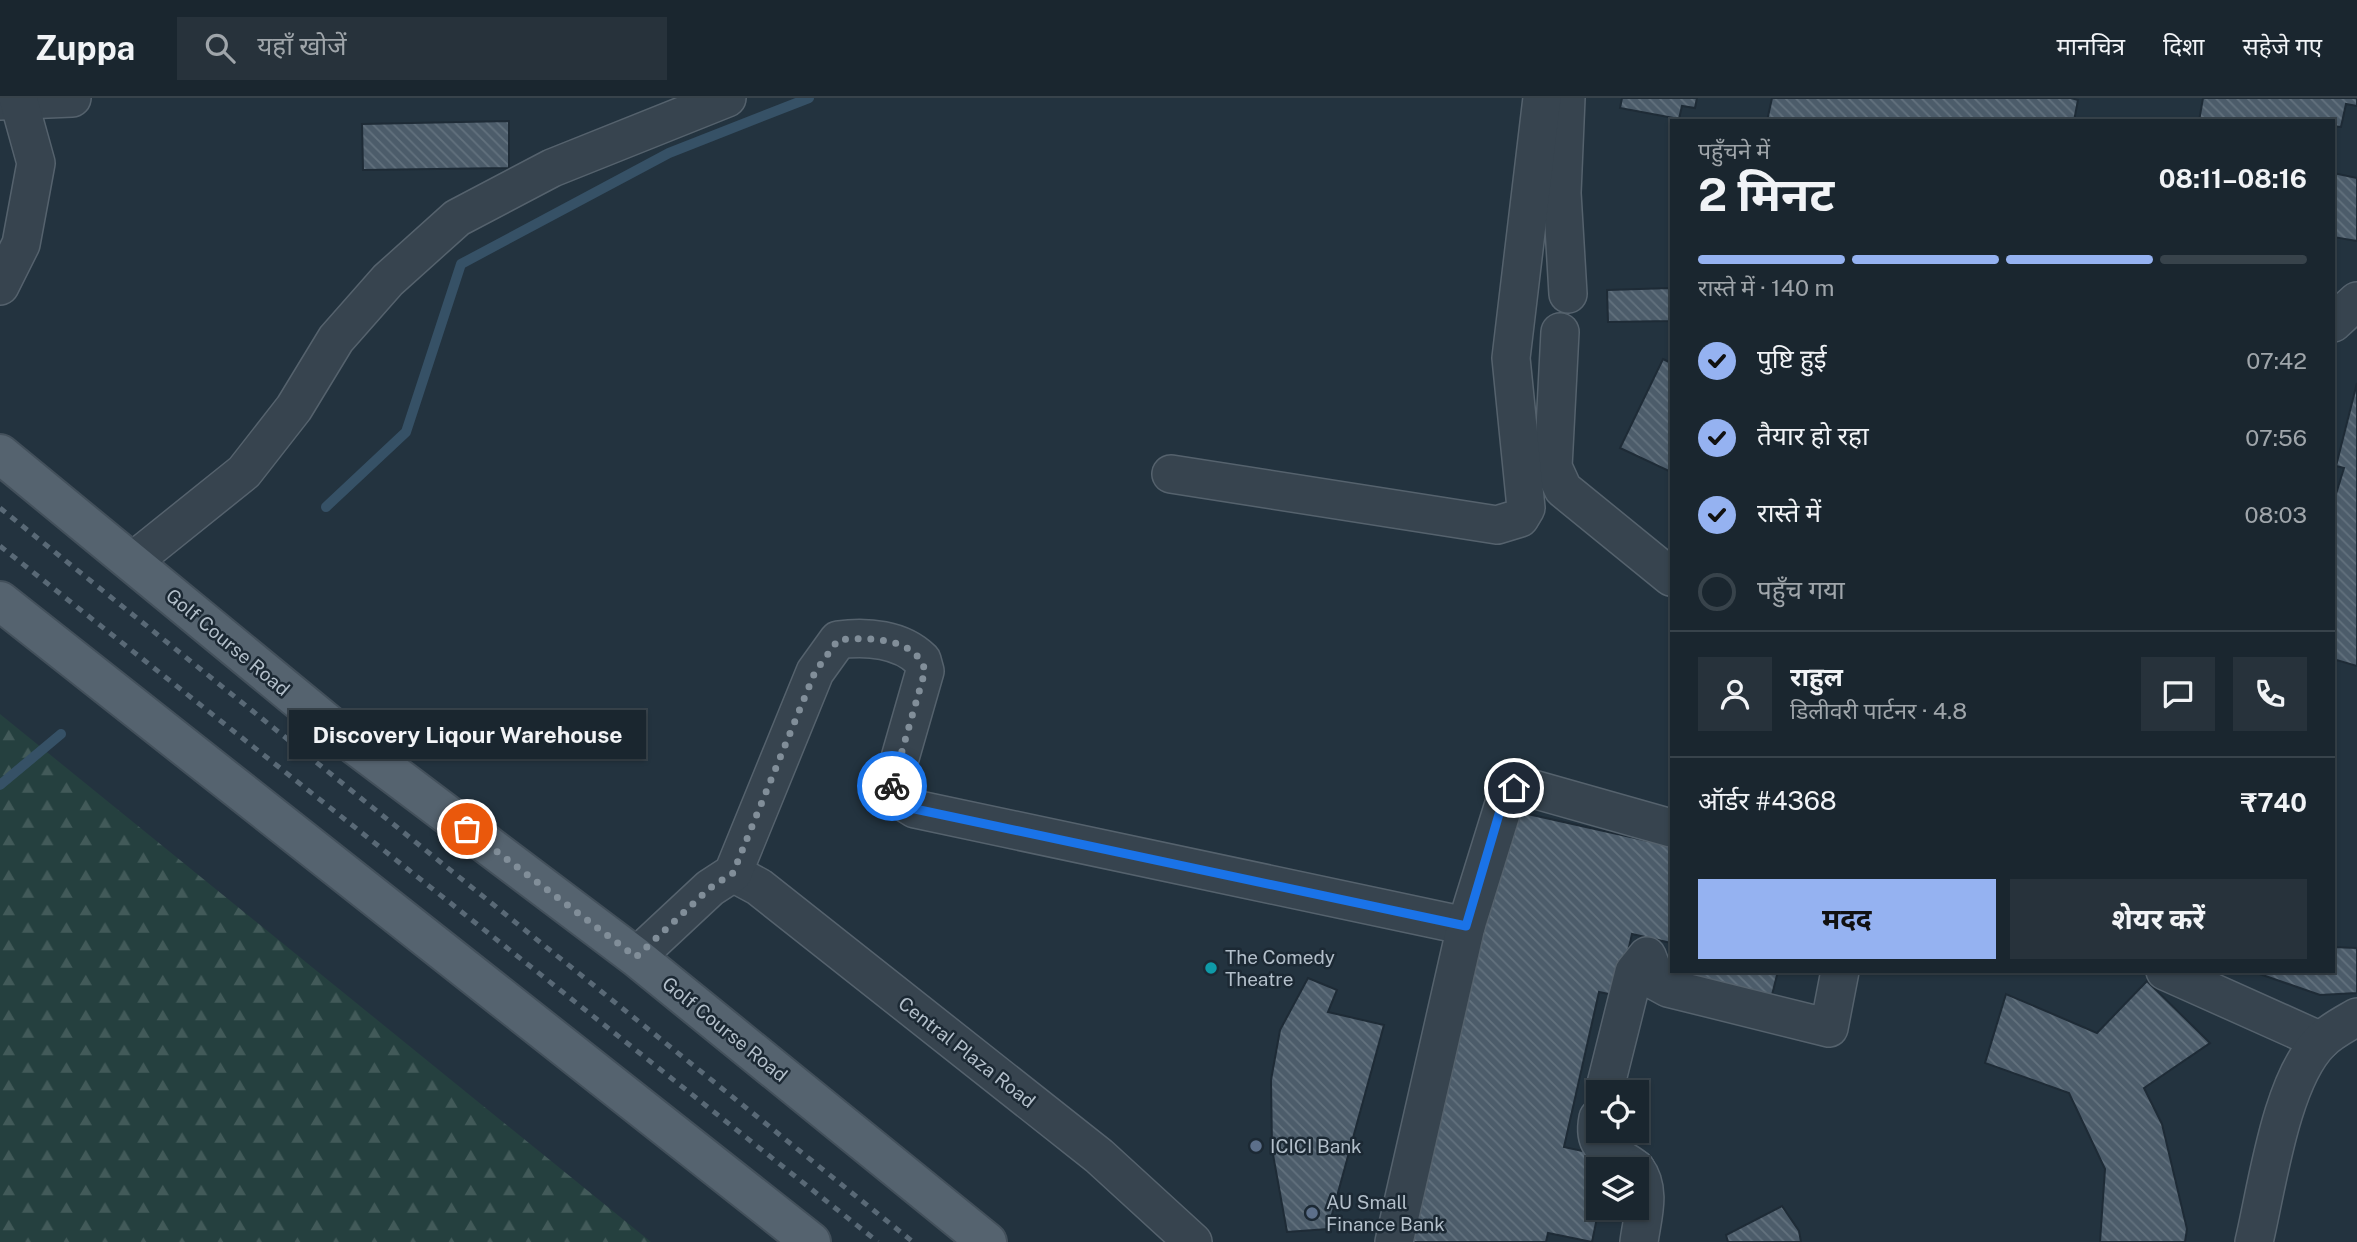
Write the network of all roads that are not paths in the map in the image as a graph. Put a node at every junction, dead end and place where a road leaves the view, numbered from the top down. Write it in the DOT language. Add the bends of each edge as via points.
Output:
graph roads {
  1 [pos="72,98"];
  2 [pos="727,98"];
  3 [pos="1542,98"];
  4 [pos="1566,98"];
  5 [pos="12,100"];
  6 [pos="0,147"];
  7 [pos="0,286"];
  8 [pos="1568,294"];
  9 [pos="2357,301"];
  10 [pos="2335,321"];
  11 [pos="1560,332"];
  12 [pos="0,454"];
  13 [pos="1171,474"];
  14 [pos="132,562"];
  15 [pos="1670,576"];
  16 [pos="0,600"];
  17 [pos="1670,828"];
  18 [pos="733,873"];
  19 [pos="1466,926"];
  20 [pos="636,957"];
  21 [pos="1840,973"];
  22 [pos="2169,973"];
  23 [pos="2357,1017"];
  24 [pos="2321,1041"];
  25 [pos="1607,1080"];
  26 [pos="1599,1143"];
  27 [pos="1617,1157"];
  28 [pos="1642,1220"];
  29 [pos="811,1242"];
  30 [pos="987,1242"];
  31 [pos="1193,1242"];
  32 [pos="1394,1242"];
  33 [pos="1639,1242"];
  34 [pos="2255,1242"];
  1 -- 5 [label="street"];
  2 -- 14 [label="street" via="552,168 457,218 388,281 336,339 294,408 244,472"];
  3 -- 13 [label="street" via="1511,358 1526,508 1520,518 1497,525"];
  4 -- 8 [label="street" via="1562,193"];
  5 -- 6 [label="street"];
  5 -- 7 [label="street" via="36,163 22,244"];
  9 -- 10 [label="street"];
  11 -- 15 [label="street" via="1553,467 1563,489 1576,502"];
  12 -- 14 [label="main road, Golf Course Road"];
  14 -- 20 [label="main road, Golf Course Road" via="339,733"];
  16 -- 29 [label="main road"];
  17 -- 19 [label="street" via="1526,787 1514,788 1502,804"];
  18 -- 19 [label="street" via="815,672 838,640 862,637 901,646 922,660 925,671 891,786 894,796 915,809"];
  18 -- 20 [label="street" via="710,888"];
  18 -- 31 [label="street, Central Plaza Road" via="759,887 1088,1147"];
  19 -- 32 [label="street"];
  20 -- 30 [label="main road, Golf Course Road"];
  21 -- 25 [label="street" via="1829,1028 1668,988 1657,982 1647,956 1634,972"];
  22 -- 24 [label="street"];
  23 -- 24 [label="street"];
  24 -- 34 [label="street" via="2300,1071 2287,1102"];
  26 -- 27 [label="street"];
  28 -- 33 [label="street"];
}
